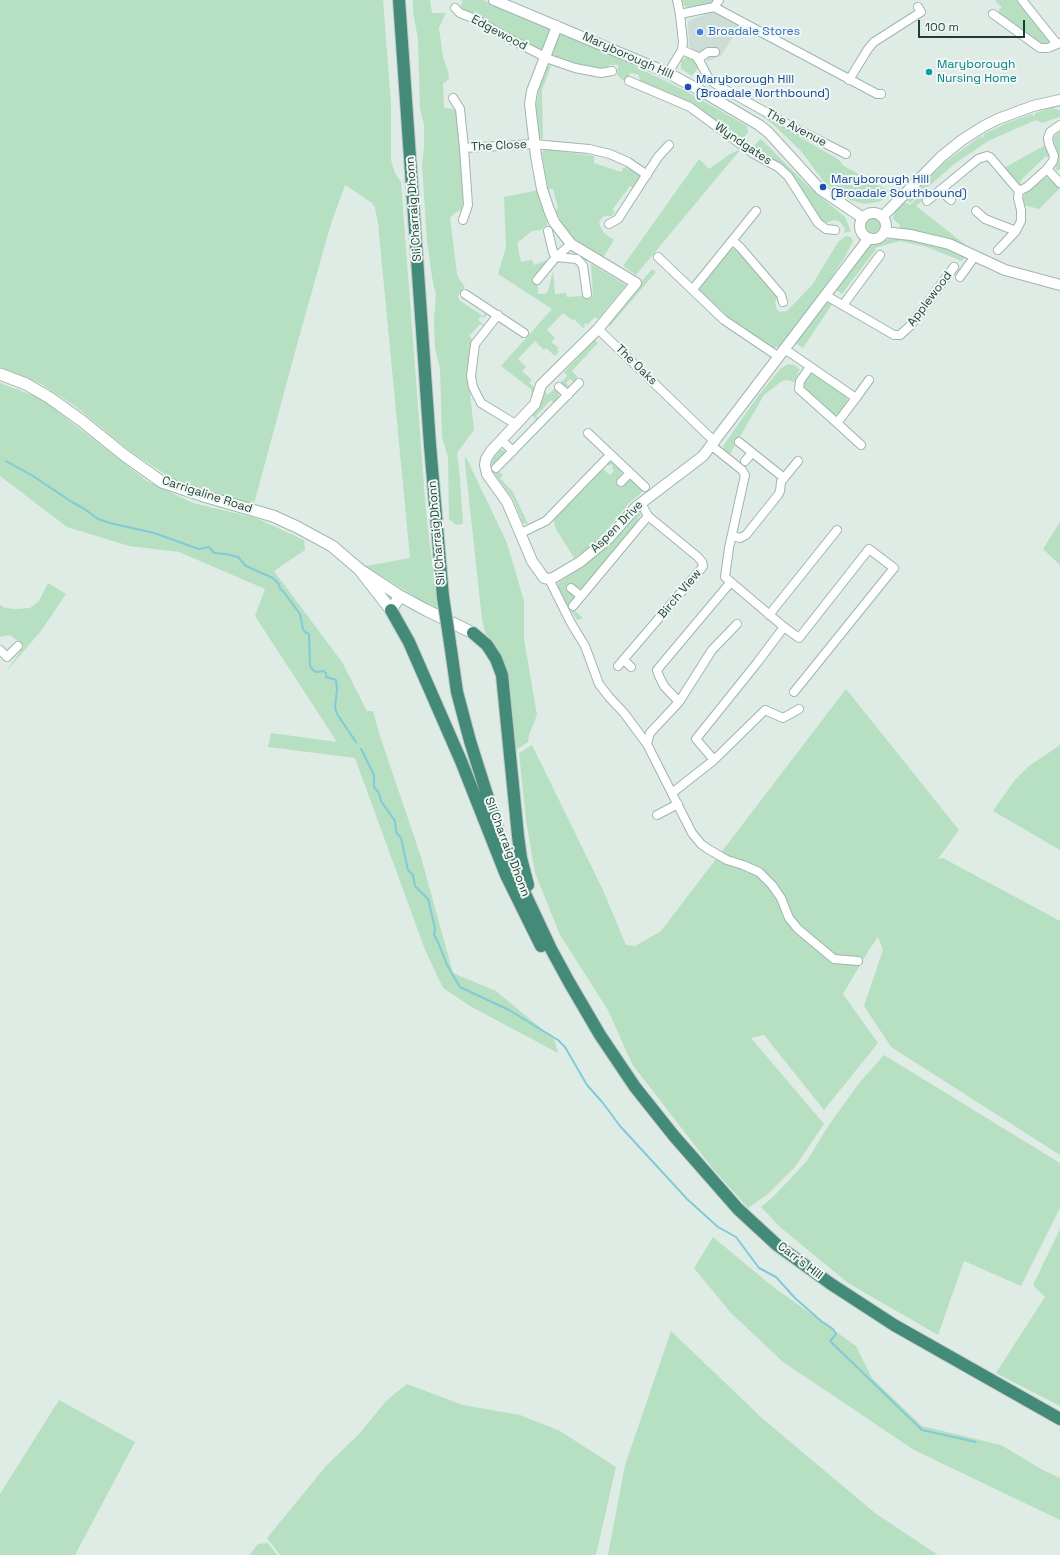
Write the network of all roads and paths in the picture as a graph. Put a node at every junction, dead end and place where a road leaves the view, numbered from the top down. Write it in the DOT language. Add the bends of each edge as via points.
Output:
graph roads {
  1 [pos="399,0"];
  2 [pos="494,0"];
  3 [pos="1022,0"];
  4 [pos="717,3"];
  5 [pos="679,7"];
  6 [pos="918,7"];
  7 [pos="454,8"];
  8 [pos="993,14"];
  9 [pos="557,26"];
  10 [pos="1059,43"];
  11 [pos="682,50"];
  12 [pos="714,52"];
  13 [pos="544,56"];
  14 [pos="698,59"];
  15 [pos="612,71"];
  16 [pos="668,73"];
  17 [pos="850,80"];
  18 [pos="629,81"];
  19 [pos="881,94"];
  20 [pos="453,98"];
  21 [pos="1060,100"];
  22 [pos="1060,125"];
  23 [pos="534,144"];
  24 [pos="669,146"];
  25 [pos="464,148"];
  26 [pos="846,154"];
  27 [pos="1047,169"];
  28 [pos="647,176"];
  29 [pos="1060,183"];
  30 [pos="940,190"];
  31 [pos="1019,191"];
  32 [pos="927,200"];
  33 [pos="951,200"];
  34 [pos="756,211"];
  35 [pos="976,211"];
  36 [pos="882,217"];
  37 [pos="863,218"];
  38 [pos="463,220"];
  39 [pos="609,224"];
  40 [pos="835,230"];
  41 [pos="548,231"];
  42 [pos="1016,231"];
  43 [pos="884,232"];
  44 [pos="869,238"];
  45 [pos="733,241"];
  46 [pos="571,244"];
  47 [pos="998,250"];
  48 [pos="880,255"];
  49 [pos="975,256"];
  50 [pos="556,257"];
  51 [pos="658,257"];
  52 [pos="954,266"];
  53 [pos="960,278"];
  54 [pos="537,280"];
  55 [pos="1060,285"];
  56 [pos="693,289"];
  57 [pos="464,294"];
  58 [pos="587,294"];
  59 [pos="825,295"];
  60 [pos="783,302"];
  61 [pos="843,305"];
  62 [pos="498,315"];
  63 [pos="598,329"];
  64 [pos="524,332"];
  65 [pos="782,354"];
  66 [pos="810,367"];
  67 [pos="0,374"];
  68 [pos="869,380"];
  69 [pos="579,384"];
  70 [pos="559,387"];
  71 [pos="568,395"];
  72 [pos="856,398"];
  73 [pos="837,423"];
  74 [pos="516,425"];
  75 [pos="588,433"];
  76 [pos="501,440"];
  77 [pos="739,442"];
  78 [pos="713,444"];
  79 [pos="861,445"];
  80 [pos="513,451"];
  81 [pos="752,453"];
  82 [pos="610,455"];
  83 [pos="746,461"];
  84 [pos="798,461"];
  85 [pos="496,468"];
  86 [pos="630,473"];
  87 [pos="784,478"];
  88 [pos="621,482"];
  89 [pos="647,491"];
  90 [pos="641,503"];
  91 [pos="648,516"];
  92 [pos="837,530"];
  93 [pos="521,533"];
  94 [pos="732,536"];
  95 [pos="358,569"];
  96 [pos="549,579"];
  97 [pos="730,583"];
  98 [pos="571,588"];
  99 [pos="400,596"];
  100 [pos="581,596"];
  101 [pos="573,606"];
  102 [pos="392,610"];
  103 [pos="769,615"];
  104 [pos="737,624"];
  105 [pos="784,627"];
  106 [pos="473,633"];
  107 [pos="18,646"];
  108 [pos="0,650"];
  109 [pos="631,667"];
  110 [pos="794,692"];
  111 [pos="679,702"];
  112 [pos="799,709"];
  113 [pos="647,744"];
  114 [pos="714,760"];
  115 [pos="672,793"];
  116 [pos="678,804"];
  117 [pos="658,815"];
  118 [pos="858,961"];
  119 [pos="600,1035"];
  120 [pos="1060,1419"];
  1 -- 119 [label="highway, Sli Charraig Dhonn, bridge" via="430,445 443,597 457,692 500,836 551,949"];
  2 -- 9 [label="street, Maryborough Hill"];
  3 -- 10 [label="street"];
  4 -- 5 [label="street"];
  4 -- 17 [label="street" via="780,43"];
  5 -- 11 [label="street"];
  6 -- 17 [label="street" via="921,12 874,42"];
  7 -- 13 [label="street, Edgewood"];
  8 -- 10 [label="street" via="1040,48 1048,48"];
  9 -- 13 [label="street"];
  9 -- 16 [label="street, Maryborough Hill"];
  11 -- 14 [label="street"];
  11 -- 16 [label="street"];
  12 -- 14 [label="street" via="708,52"];
  13 -- 15 [label="street, Edgewood" via="575,68 601,73"];
  13 -- 23 [label="street" via="530,104"];
  14 -- 26 [label="street, The Avenue" via="709,79"];
  16 -- 37 [label="street, Maryborough Hill" via="759,125 776,139 820,189"];
  17 -- 19 [label="street"];
  18 -- 40 [label="street, Wyndgates" via="690,107 754,154 778,167 788,176 818,223 826,229"];
  20 -- 25 [label="street, The Close" via="460,109"];
  21 -- 36 [label="street" via="1021,110 978,129 941,157"];
  22 -- 27 [label="street" via="1050,132 1048,138 1054,156"];
  23 -- 25 [label="street, The Close"];
  23 -- 28 [label="street, The Close" via="589,149 610,154 628,162"];
  23 -- 46 [label="street" via="542,189 549,210 554,222"];
  24 -- 28 [label="street" via="658,157"];
  25 -- 38 [label="street, The Close" via="468,205"];
  27 -- 29 [label="street"];
  27 -- 31 [label="street"];
  28 -- 39 [label="street" via="618,219"];
  30 -- 31 [label="street" via="978,159 987,156"];
  30 -- 32 [label="street"];
  30 -- 33 [label="street"];
  31 -- 42 [label="street" via="1021,221"];
  34 -- 45 [label="street"];
  35 -- 42 [label="street" via="985,219"];
  36 -- 37 [label="street" via="870,214"];
  36 -- 43 [label="street" via="886,224"];
  37 -- 44 [label="street" via="861,230"];
  41 -- 50 [label="street"];
  42 -- 47 [label="street"];
  43 -- 44 [label="street" via="878,238"];
  43 -- 49 [label="street" via="931,239 958,247"];
  44 -- 59 [label="street"];
  45 -- 56 [label="street"];
  45 -- 60 [label="street" via="780,294"];
  46 -- 50 [label="street"];
  46 -- 63 [label="street" via="636,283"];
  48 -- 61 [label="street"];
  49 -- 53 [label="street"];
  49 -- 55 [label="street" via="1005,270"];
  50 -- 54 [label="street"];
  50 -- 58 [label="street" via="577,259 581,262"];
  51 -- 56 [label="street"];
  52 -- 61 [label="street, Applewood" via="900,336"];
  56 -- 65 [label="street" via="724,320"];
  57 -- 62 [label="street"];
  59 -- 61 [label="street, Applewood"];
  59 -- 65 [label="street"];
  62 -- 64 [label="street"];
  62 -- 74 [label="street" via="475,344 472,387 481,403"];
  63 -- 74 [label="street" via="541,385 535,404"];
  63 -- 78 [label="street, The Oaks"];
  65 -- 66 [label="street"];
  65 -- 78 [label="street"];
  66 -- 72 [label="street"];
  66 -- 73 [label="street" via="798,385"];
  67 -- 95 [label="main road, Carrigaline Road" via="26,384 50,398 162,482 273,516 296,526 332,546"];
  68 -- 72 [label="street"];
  69 -- 71 [label="street"];
  70 -- 71 [label="street"];
  71 -- 80 [label="street"];
  72 -- 73 [label="street"];
  73 -- 79 [label="street"];
  74 -- 76 [label="street"];
  75 -- 82 [label="street, Aspen Drive"];
  76 -- 80 [label="street"];
  76 -- 93 [label="street" via="488,455 486,470 507,502"];
  77 -- 81 [label="street"];
  78 -- 89 [label="street" via="693,465"];
  78 -- 94 [label="street, The Oaks" via="745,475"];
  80 -- 85 [label="street"];
  81 -- 83 [label="street"];
  81 -- 87 [label="street"];
  82 -- 86 [label="street, Aspen Drive"];
  82 -- 93 [label="street" via="546,521"];
  84 -- 87 [label="street"];
  86 -- 88 [label="street"];
  86 -- 89 [label="street, Aspen Drive"];
  87 -- 94 [label="street" via="780,482 778,495 746,535 740,538"];
  89 -- 90 [label="street, Aspen Drive"];
  90 -- 91 [label="street, Birch View"];
  90 -- 96 [label="street, Aspen Drive" via="602,544 580,562"];
  91 -- 100 [label="street"];
  91 -- 109 [label="street, Birch View" via="698,557 703,566 621,663"];
  92 -- 103 [label="street"];
  93 -- 96 [label="street" via="536,567 544,578"];
  94 -- 97 [label="street" via="724,574"];
  95 -- 99 [label="main road, Carrigaline Road"];
  95 -- 102 [label="main road, Carrigaline Road"];
  96 -- 113 [label="street" via="585,646 599,684"];
  97 -- 103 [label="street"];
  97 -- 111 [label="street" via="657,670 664,686"];
  98 -- 100 [label="street"];
  99 -- 102 [label="main road"];
  99 -- 106 [label="main road, Carrigaline Road"];
  100 -- 101 [label="street"];
  102 -- 119 [label="highway" via="446,726 506,875 530,926 561,982"];
  103 -- 105 [label="street"];
  104 -- 111 [label="street" via="712,650"];
  105 -- 110 [label="street" via="799,638 869,549 894,568"];
  105 -- 114 [label="street" via="696,739"];
  106 -- 119 [label="highway" via="487,645 502,675 518,836 526,880 551,936 593,1014"];
  107 -- 108 [label="street" via="7,657"];
  111 -- 113 [label="street" via="650,733"];
  112 -- 114 [label="street" via="783,718 765,710"];
  113 -- 115 [label="street"];
  114 -- 115 [label="street"];
  115 -- 116 [label="street"];
  116 -- 117 [label="street"];
  116 -- 118 [label="street" via="692,833 701,844 727,860 759,872 772,885 781,898 789,918 798,929 834,959"];
  119 -- 120 [label="highway, Carr's Hill" via="635,1087 674,1136 738,1209 777,1244 831,1284 894,1325"];
}
